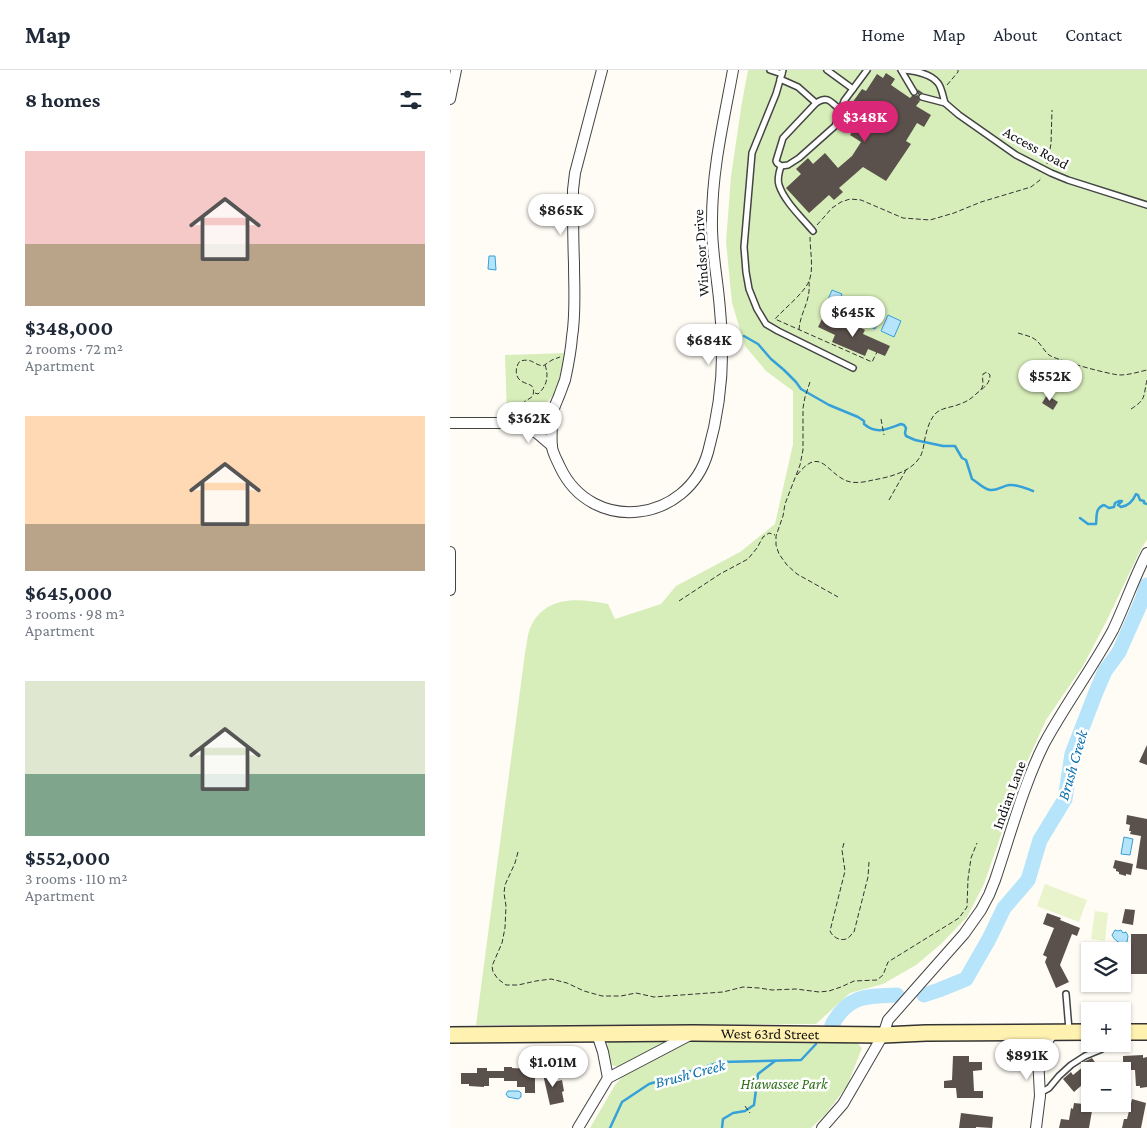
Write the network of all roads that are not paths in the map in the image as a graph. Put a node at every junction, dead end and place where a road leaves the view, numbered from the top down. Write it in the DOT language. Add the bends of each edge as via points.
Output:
graph roads {
  1 [pos="456,70"];
  2 [pos="602,70"];
  3 [pos="733,70"];
  4 [pos="770,70"];
  5 [pos="827,70"];
  6 [pos="867,70"];
  7 [pos="903,70"];
  8 [pos="781,74"];
  9 [pos="853,89"];
  10 [pos="914,92"];
  11 [pos="922,97"];
  12 [pos="450,99"];
  13 [pos="816,103"];
  14 [pos="945,103"];
  15 [pos="840,110"];
  16 [pos="781,166"];
  17 [pos="1147,205"];
  18 [pos="813,230"];
  19 [pos="853,368"];
  20 [pos="553,411"];
  21 [pos="521,419"];
  22 [pos="450,423"];
  23 [pos="552,446"];
  24 [pos="450,552"];
  25 [pos="1147,554"];
  26 [pos="450,590"];
  27 [pos="1066,994"];
  28 [pos="1081,1032"];
  29 [pos="1131,1032"];
  30 [pos="1147,1032"];
  31 [pos="693,1033"];
  32 [pos="1026,1033"];
  33 [pos="1053,1033"];
  34 [pos="1070,1033"];
  35 [pos="597,1034"];
  36 [pos="884,1035"];
  37 [pos="450,1036"];
  38 [pos="1095,1052"];
  39 [pos="1038,1057"];
  40 [pos="608,1078"];
  41 [pos="1040,1093"];
  42 [pos="578,1128"];
  43 [pos="822,1128"];
  44 [pos="1036,1128"];
  1 -- 12 [label="street"];
  2 -- 20 [label="street, Windsor Drive" via="575,173 573,335 565,378"];
  3 -- 23 [label="street, Windsor Drive" via="712,196 722,331 719,396 713,432 701,470 694,482 674,500 651,510 625,512 605,508 582,496 563,473"];
  4 -- 8 [label="lane"];
  5 -- 9 [label="lane"];
  6 -- 9 [label="lane"];
  7 -- 10 [label="lane"];
  7 -- 14 [label="lane" via="929,76 938,83"];
  8 -- 13 [label="lane"];
  8 -- 19 [label="lane" via="752,153 744,247 749,289 766,324"];
  9 -- 15 [label="lane"];
  11 -- 14 [label="lane, Access Road"];
  13 -- 15 [label="lane" via="826,99"];
  13 -- 16 [label="lane" via="783,138 776,161"];
  14 -- 17 [label="lane, Access Road" via="1002,146 1044,170"];
  15 -- 16 [label="lane" via="835,126 829,132 799,158"];
  16 -- 18 [label="lane" via="778,174 782,191"];
  20 -- 21 [label="street" via="528,423"];
  20 -- 23 [label="street, Windsor Drive"];
  21 -- 22 [label="street"];
  21 -- 23 [label="street"];
  24 -- 26 [label="street"];
  25 -- 36 [label="street, Indian Lane" via="1112,631 1044,745 981,910 964,934 888,1020"];
  27 -- 34 [label="lane"];
  28 -- 34 [label="main road, West 63rd Street"];
  29 -- 30 [label="main road"];
  31 -- 35 [label="main road, West 63rd Street"];
  31 -- 36 [label="main road, West 63rd Street"];
  31 -- 40 [label="street"];
  32 -- 33 [label="main road, West 63rd Street"];
  32 -- 36 [label="main road, West 63rd Street"];
  32 -- 39 [label="street"];
  33 -- 34 [label="main road, West 63rd Street"];
  33 -- 39 [label="street"];
  35 -- 37 [label="main road, West 63rd Street"];
  35 -- 40 [label="street"];
  36 -- 43 [label="street, Indian Lane" via="843,1104"];
  38 -- 41 [label="lane" via="1071,1065 1050,1088"];
  39 -- 41 [label="street"];
  40 -- 42 [label="street"];
  41 -- 44 [label="street"];
}
